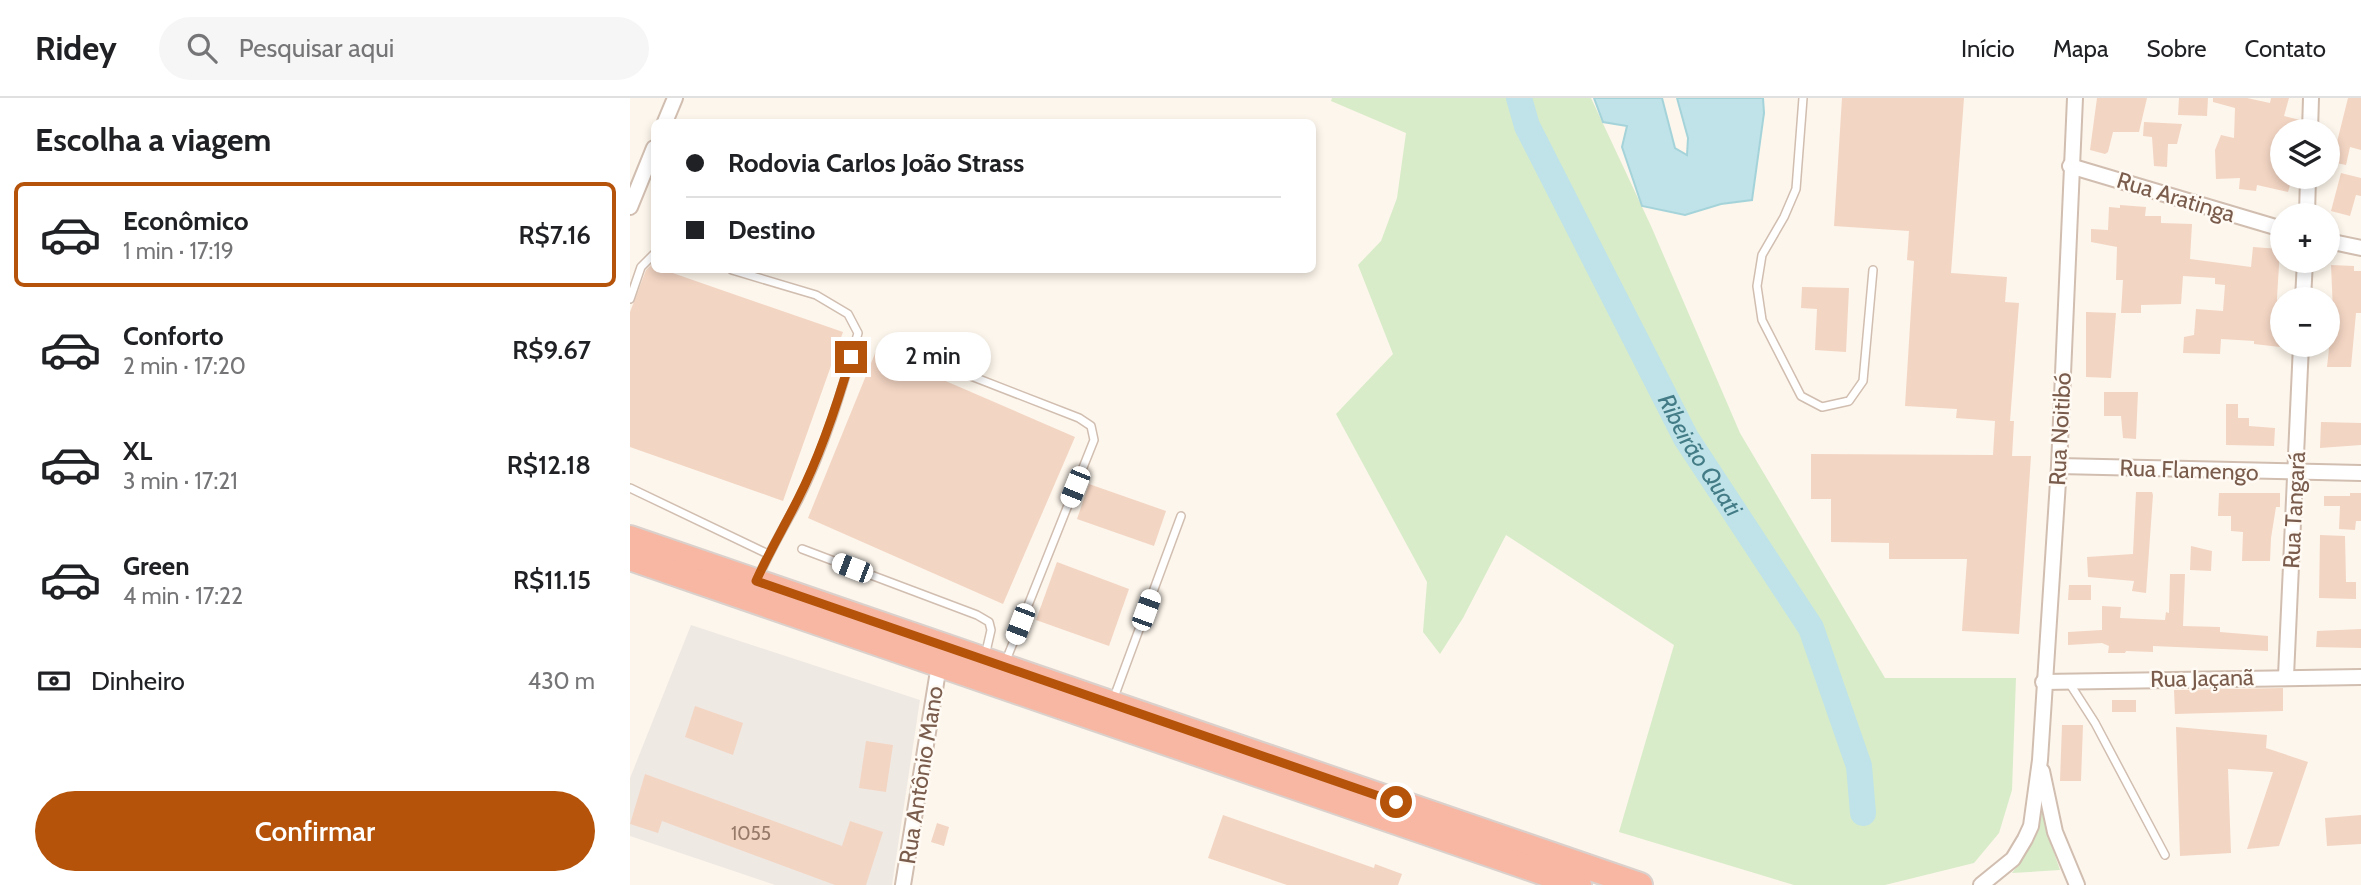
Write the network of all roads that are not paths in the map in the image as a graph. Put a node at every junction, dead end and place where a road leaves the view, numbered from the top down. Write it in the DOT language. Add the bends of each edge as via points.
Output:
graph roads {
  1 [pos="675,98"];
  2 [pos="1803,98"];
  3 [pos="2075,98"];
  4 [pos="2311,98"];
  5 [pos="666,119"];
  6 [pos="2310,119"];
  7 [pos="651,155"];
  8 [pos="2070,166"];
  9 [pos="630,207"];
  10 [pos="2270,225"];
  11 [pos="2340,244"];
  12 [pos="2361,248"];
  13 [pos="651,257"];
  14 [pos="1873,270"];
  15 [pos="742,273"];
  16 [pos="630,299"];
  17 [pos="899,348"];
  18 [pos="2300,357"];
  19 [pos="2059,466"];
  20 [pos="2361,473"];
  21 [pos="2295,474"];
  22 [pos="630,488"];
  23 [pos="1181,516"];
  24 [pos="630,538"];
  25 [pos="802,549"];
  26 [pos="768,555"];
  27 [pos="630,558"];
  28 [pos="756,581"];
  29 [pos="994,663"];
  30 [pos="939,665"];
  31 [pos="2286,676"];
  32 [pos="2361,677"];
  33 [pos="2067,681"];
  34 [pos="2043,682"];
  35 [pos="1111,704"];
  36 [pos="2040,760"];
  37 [pos="2165,855"];
  38 [pos="903,885"];
  39 [pos="1579,885"];
  40 [pos="1640,885"];
  41 [pos="1981,885"];
  42 [pos="2077,885"];
  1 -- 5 [label="street"];
  2 -- 14 [label="lane" via="1796,189 1762,255 1757,286 1762,320 1801,396 1822,407 1849,401 1863,381"];
  3 -- 8 [label="street, Rua Noitibó"];
  4 -- 6 [label="street"];
  7 -- 9 [label="street"];
  8 -- 10 [label="street, Rua Aratinga"];
  8 -- 19 [label="street, Rua Noitibó"];
  11 -- 12 [label="street"];
  13 -- 16 [label="lane" via="641,267"];
  15 -- 26 [label="lane" via="816,295 848,314 858,333 837,406 798,500"];
  17 -- 29 [label="lane" via="1091,426 1094,440"];
  18 -- 21 [label="street, Rua Tangará"];
  19 -- 21 [label="street, Rua Flamengo"];
  19 -- 34 [label="street, Rua Noitibó"];
  20 -- 21 [label="street, Rua Flamengo"];
  21 -- 31 [label="street, Rua Tangará"];
  22 -- 26 [label="lane"];
  23 -- 35 [label="lane"];
  24 -- 28 [label="highway"];
  25 -- 29 [label="lane" via="989,622"];
  26 -- 28 [label="lane"];
  27 -- 30 [label="highway"];
  28 -- 29 [label="highway"];
  29 -- 35 [label="highway"];
  30 -- 38 [label="street, Rua Antônio Mano"];
  30 -- 39 [label="highway"];
  31 -- 32 [label="street, Rua Jaçanã"];
  31 -- 33 [label="street, Rua Jaçanã"];
  33 -- 34 [label="street, Rua Jaçanã"];
  33 -- 37 [label="lane" via="2095,723"];
  34 -- 36 [label="street, Rua Noitibó"];
  35 -- 40 [label="highway"];
  36 -- 41 [label="street, Rua Noitibó" via="2025,839 2013,859"];
  36 -- 42 [label="street, Rua Noitibó" via="2056,832"];
}
